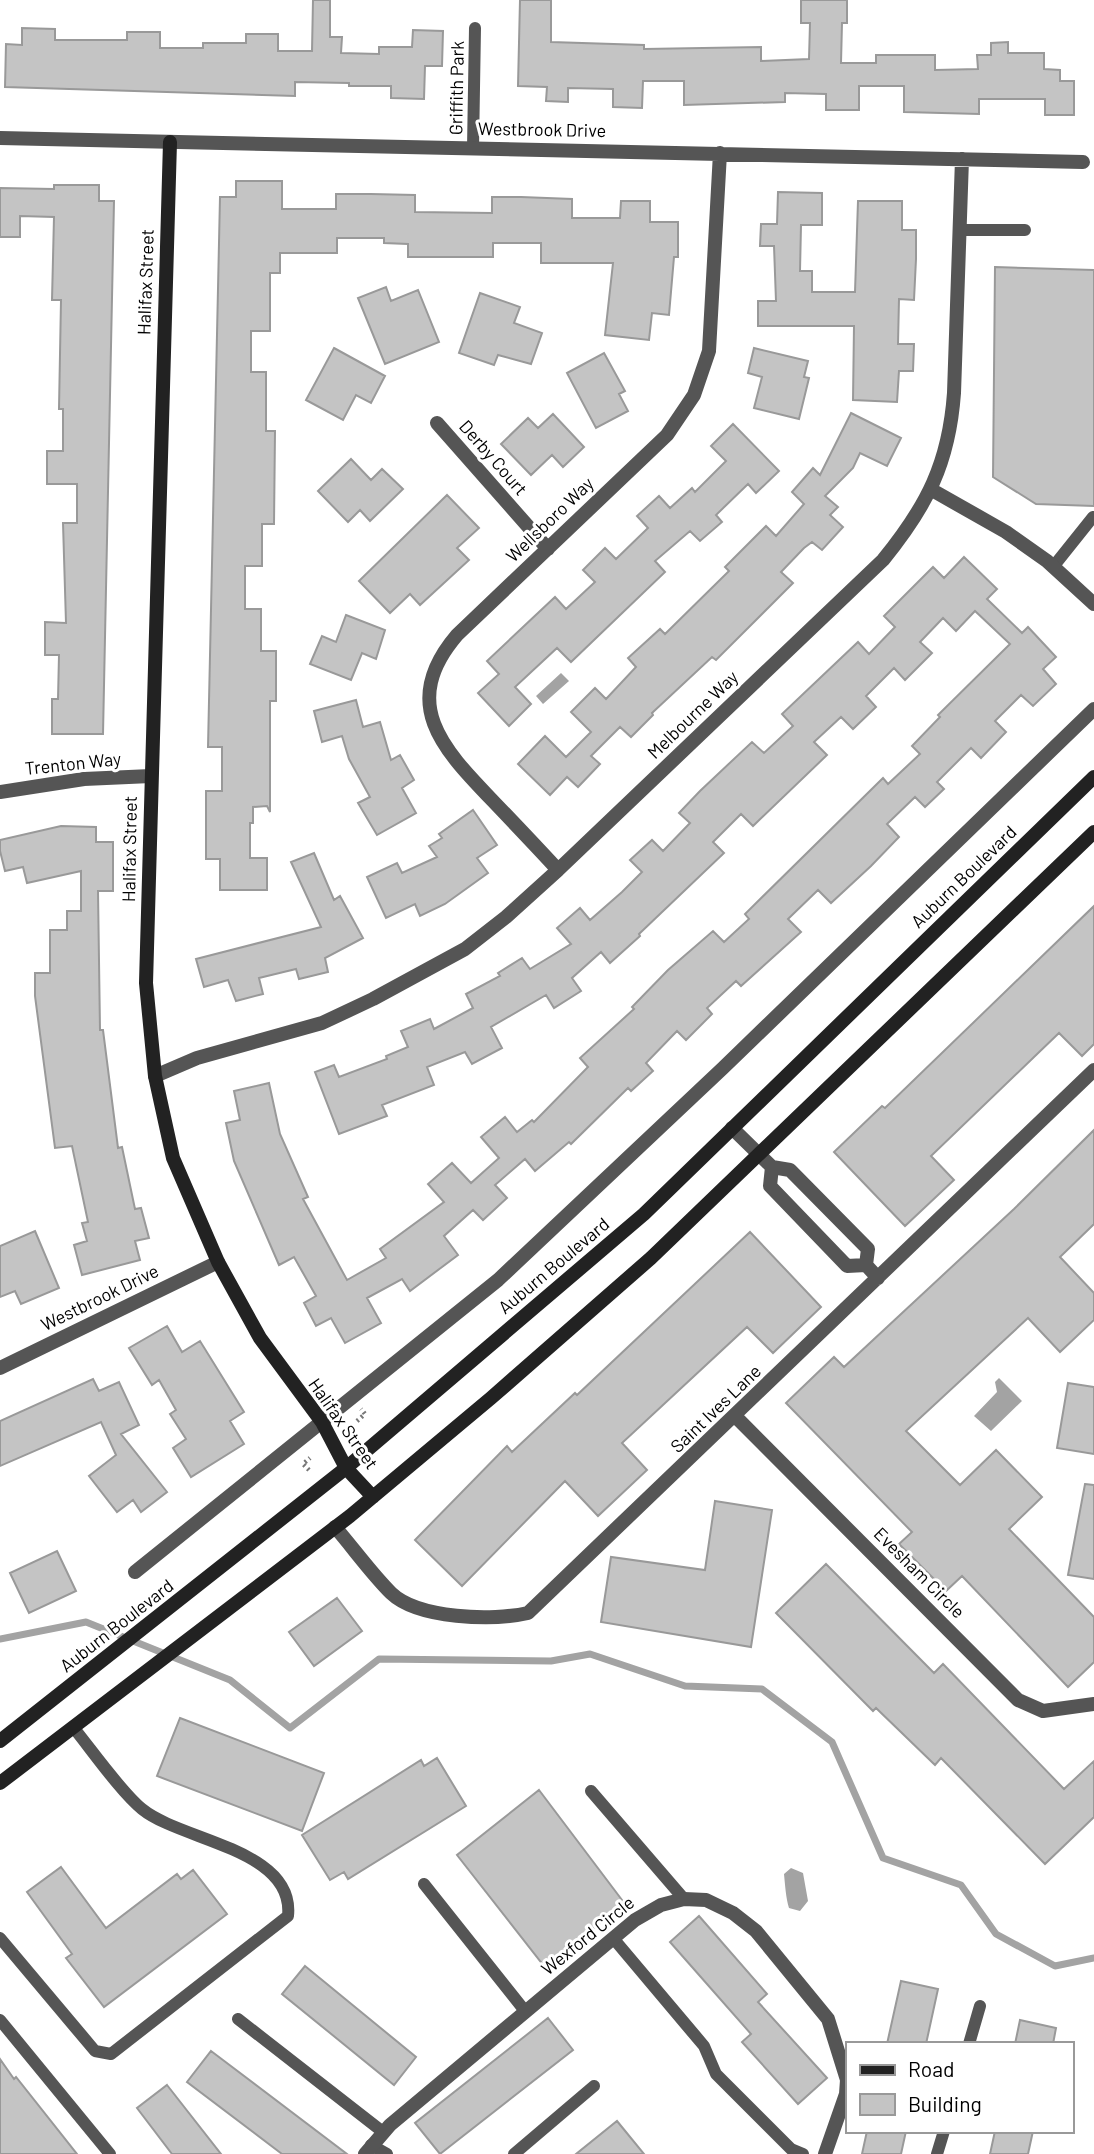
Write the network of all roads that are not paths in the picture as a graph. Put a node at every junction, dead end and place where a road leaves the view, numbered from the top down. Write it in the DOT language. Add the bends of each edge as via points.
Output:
graph roads {
  1 [pos="475,28"];
  2 [pos="0,138"];
  3 [pos="170,142"];
  4 [pos="474,148"];
  5 [pos="720,153"];
  6 [pos="962,159"];
  7 [pos="1083,162"];
  8 [pos="961,230"];
  9 [pos="1025,230"];
  10 [pos="437,423"];
  11 [pos="932,490"];
  12 [pos="1093,517"];
  13 [pos="548,549"];
  14 [pos="1053,567"];
  15 [pos="1094,604"];
  16 [pos="1094,709"];
  17 [pos="150,776"];
  18 [pos="1094,777"];
  19 [pos="0,792"];
  20 [pos="1094,832"];
  21 [pos="558,870"];
  22 [pos="1094,1070"];
  23 [pos="155,1076"];
  24 [pos="732,1128"];
  25 [pos="758,1154"];
  26 [pos="772,1167"];
  27 [pos="218,1262"];
  28 [pos="866,1265"];
  29 [pos="878,1279"];
  30 [pos="0,1368"];
  31 [pos="736,1417"];
  32 [pos="322,1422"];
  33 [pos="346,1468"];
  34 [pos="373,1497"];
  35 [pos="335,1527"];
  36 [pos="135,1572"];
  37 [pos="1094,1704"];
  38 [pos="73,1727"];
  39 [pos="0,1741"];
  40 [pos="0,1783"];
  41 [pos="591,1791"];
  42 [pos="424,1884"];
  43 [pos="684,1899"];
  44 [pos="0,1938"];
  45 [pos="613,1938"];
  46 [pos="980,2006"];
  47 [pos="526,2011"];
  48 [pos="0,2020"];
  49 [pos="238,2020"];
  50 [pos="970,2042"];
  51 [pos="846,2077"];
  52 [pos="594,2087"];
  53 [pos="846,2094"];
  54 [pos="383,2132"];
  55 [pos="943,2133"];
  56 [pos="368,2150"];
  57 [pos="110,2154"];
  58 [pos="387,2154"];
  59 [pos="514,2154"];
  60 [pos="803,2154"];
  61 [pos="825,2154"];
  62 [pos="937,2154"];
  1 -- 4 [label="lane, Griffith Park"];
  2 -- 3 [label="street, Westbrook Drive"];
  3 -- 4 [label="street, Westbrook Drive"];
  3 -- 17 [label="main road, Halifax Street"];
  4 -- 5 [label="street, Westbrook Drive"];
  5 -- 6 [label="street, Westbrook Drive"];
  5 -- 13 [label="street, Wellsboro Way" via="709,351 694,396 667,435"];
  6 -- 7 [label="street, Westbrook Drive"];
  6 -- 8 [label="street, Melbourne Way"];
  8 -- 9 [label="lane"];
  8 -- 11 [label="street, Melbourne Way" via="953,412"];
  10 -- 13 [label="street, Derby Court"];
  11 -- 14 [label="street" via="1006,532"];
  11 -- 21 [label="street, Melbourne Way" via="883,560"];
  12 -- 14 [label="lane"];
  13 -- 21 [label="street, Wellsboro Way" via="447,647 434,674 430,705 445,749"];
  14 -- 15 [label="street"];
  16 -- 32 [label="street" via="498,1280"];
  17 -- 19 [label="street, Trenton Way" via="84,779"];
  17 -- 23 [label="main road, Halifax Street" via="146,984"];
  18 -- 24 [label="main road, Auburn Boulevard"];
  20 -- 25 [label="main road"];
  21 -- 23 [label="street, Melbourne Way" via="465,949 373,999 323,1024 197,1058"];
  22 -- 29 [label="street, Saint Ives Lane"];
  23 -- 27 [label="main road, Halifax Street" via="173,1158"];
  24 -- 25 [label="street"];
  24 -- 33 [label="main road, Auburn Boulevard" via="644,1214"];
  25 -- 26 [label="street"];
  25 -- 34 [label="main road" via="651,1258"];
  26 -- 28 [label="street" via="790,1170 868,1249"];
  26 -- 28 [label="street" via="770,1186 847,1266"];
  27 -- 30 [label="street, Westbrook Drive"];
  27 -- 32 [label="main road, Halifax Street" via="260,1338"];
  28 -- 29 [label="street"];
  29 -- 31 [label="street, Saint Ives Lane"];
  31 -- 35 [label="street, Saint Ives Lane" via="528,1613 503,1618 410,1606 393,1595"];
  31 -- 37 [label="street, Evesham Circle" via="1018,1700 1043,1711"];
  32 -- 33 [label="main road, Halifax Street"];
  32 -- 36 [label="street"];
  33 -- 34 [label="main road, Halifax Street"];
  33 -- 39 [label="main road, Auburn Boulevard"];
  34 -- 35 [label="main road"];
  35 -- 38 [label="main road"];
  38 -- 40 [label="main road"];
  38 -- 44 [label="lane" via="142,1810 258,1862 284,1887 288,1916 111,2054 95,2052"];
  41 -- 43 [label="lane"];
  42 -- 47 [label="lane"];
  43 -- 45 [label="street, Wexford Circle" via="661,1905"];
  43 -- 51 [label="street" via="706,1900 756,1931 828,2019"];
  45 -- 47 [label="street, Wexford Circle"];
  45 -- 60 [label="lane" via="704,2046 716,2074 791,2149"];
  46 -- 50 [label="lane"];
  47 -- 54 [label="street, Wexford Circle"];
  48 -- 57 [label="lane"];
  49 -- 54 [label="lane"];
  52 -- 59 [label="lane"];
  53 -- 61 [label="street"];
  54 -- 56 [label="street, Wexford Circle"];
  55 -- 62 [label="lane"];
  56 -- 58 [label="lane"];
}
